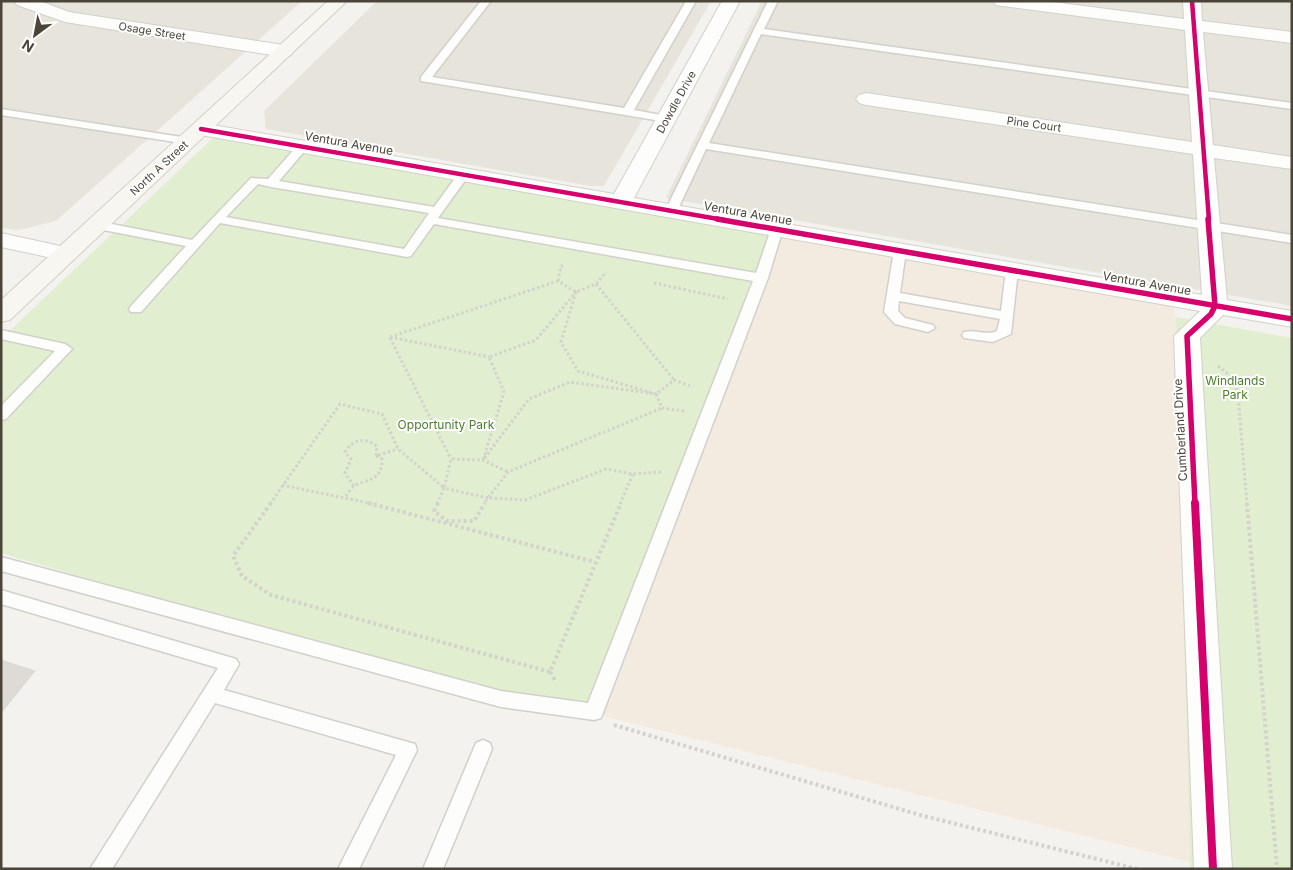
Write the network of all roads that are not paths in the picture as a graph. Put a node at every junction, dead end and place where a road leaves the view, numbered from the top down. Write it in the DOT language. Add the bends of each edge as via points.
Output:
graph roads {
  1 [pos="23,1"];
  2 [pos="338,1"];
  3 [pos="486,1"];
  4 [pos="691,1"];
  5 [pos="731,1"];
  6 [pos="773,1"];
  7 [pos="1002,1"];
  8 [pos="1193,14"];
  9 [pos="758,32"];
  10 [pos="1292,38"];
  11 [pos="284,51"];
  12 [pos="1199,92"];
  13 [pos="866,99"];
  14 [pos="1292,106"];
  15 [pos="1,112"];
  16 [pos="627,112"];
  17 [pos="667,119"];
  18 [pos="194,135"];
  19 [pos="702,145"];
  20 [pos="302,147"];
  21 [pos="1203,150"];
  22 [pos="1292,163"];
  23 [pos="462,175"];
  24 [pos="271,183"];
  25 [pos="622,202"];
  26 [pos="671,211"];
  27 [pos="433,216"];
  28 [pos="217,219"];
  29 [pos="1208,225"];
  30 [pos="97,226"];
  31 [pos="777,229"];
  32 [pos="1292,239"];
  33 [pos="1,240"];
  34 [pos="195,244"];
  35 [pos="900,251"];
  36 [pos="66,254"];
  37 [pos="1012,270"];
  38 [pos="761,278"];
  39 [pos="893,296"];
  40 [pos="1214,306"];
  41 [pos="136,309"];
  42 [pos="1,314"];
  43 [pos="1007,316"];
  44 [pos="1292,319"];
  45 [pos="928,328"];
  46 [pos="1,334"];
  47 [pos="970,335"];
  48 [pos="1,414"];
  49 [pos="1,564"];
  50 [pos="1,597"];
  51 [pos="211,694"];
  52 [pos="483,749"];
  53 [pos="100,869"];
  54 [pos="348,869"];
  55 [pos="433,869"];
  56 [pos="1213,869"];
  1 -- 11 [label="street, Osage Street" via="65,17"];
  2 -- 11 [label="main road, North A Street"];
  3 -- 16 [label="lane" via="426,78"];
  4 -- 16 [label="lane"];
  5 -- 17 [label="street, Dowdle Drive"];
  6 -- 9 [label="lane"];
  7 -- 8 [label="street"];
  8 -- 10 [label="street"];
  8 -- 12 [label="street"];
  9 -- 12 [label="lane"];
  9 -- 19 [label="lane"];
  11 -- 18 [label="main road, North A Street"];
  12 -- 14 [label="lane"];
  12 -- 21 [label="street"];
  13 -- 21 [label="street, Pine Court"];
  15 -- 18 [label="lane"];
  16 -- 17 [label="lane"];
  17 -- 25 [label="street, Dowdle Drive"];
  18 -- 20 [label="street, Ventura Avenue"];
  18 -- 30 [label="main road, North A Street"];
  19 -- 26 [label="lane"];
  19 -- 29 [label="lane"];
  20 -- 23 [label="street, Ventura Avenue"];
  20 -- 24 [label="lane"];
  21 -- 22 [label="street, Pine Court"];
  21 -- 29 [label="street"];
  23 -- 25 [label="street, Ventura Avenue"];
  23 -- 27 [label="lane"];
  24 -- 27 [label="lane"];
  24 -- 28 [label="lane" via="255,180"];
  25 -- 26 [label="street, Ventura Avenue"];
  26 -- 31 [label="street, Ventura Avenue"];
  27 -- 28 [label="lane" via="407,253"];
  27 -- 38 [label="lane"];
  28 -- 34 [label="lane"];
  29 -- 32 [label="lane"];
  29 -- 40 [label="street"];
  30 -- 34 [label="lane"];
  30 -- 36 [label="main road, North A Street"];
  31 -- 35 [label="street, Ventura Avenue"];
  31 -- 38 [label="lane"];
  33 -- 36 [label="street"];
  34 -- 41 [label="lane"];
  35 -- 37 [label="street, Ventura Avenue"];
  35 -- 39 [label="lane"];
  36 -- 42 [label="main road, North A Street"];
  37 -- 40 [label="street, Ventura Avenue"];
  37 -- 43 [label="lane"];
  38 -- 49 [label="lane" via="594,712 501,699"];
  39 -- 43 [label="lane"];
  39 -- 45 [label="lane" via="891,312 896,318"];
  40 -- 44 [label="street, Ventura Avenue"];
  40 -- 56 [label="street, Cumberland Drive" via="1211,314 1187,336"];
  43 -- 47 [label="lane" via="1006,331 998,338"];
  46 -- 48 [label="lane" via="65,349"];
  50 -- 51 [label="lane" via="230,664"];
  51 -- 53 [label="lane"];
  51 -- 54 [label="lane" via="408,750"];
  52 -- 55 [label="lane"];
}
